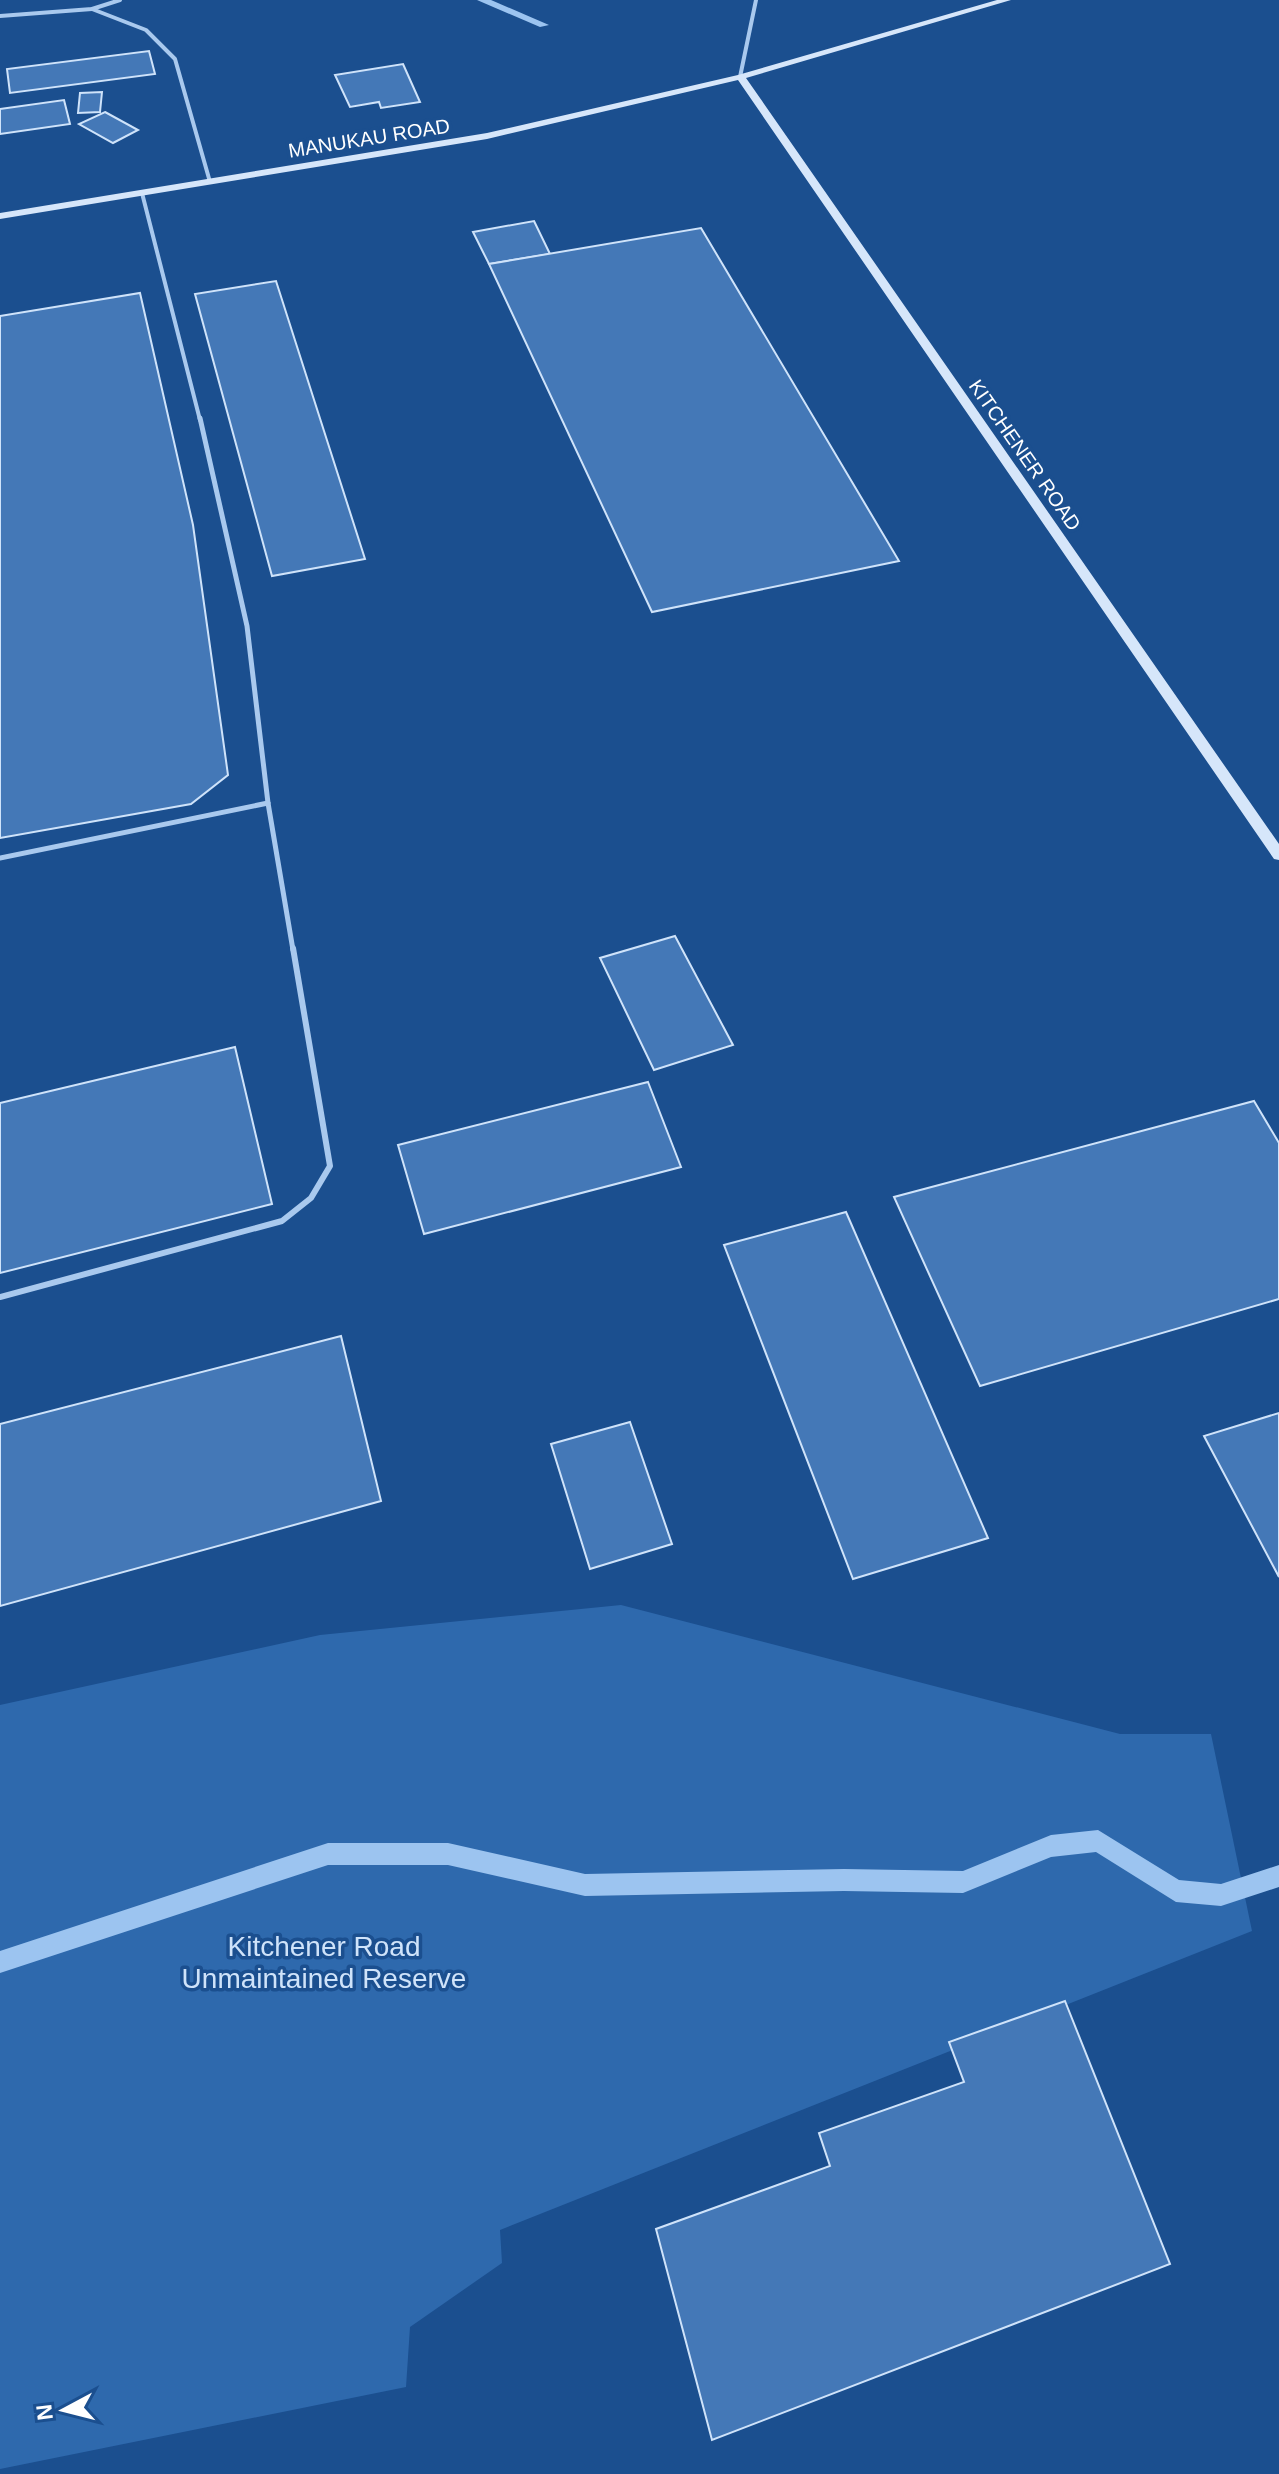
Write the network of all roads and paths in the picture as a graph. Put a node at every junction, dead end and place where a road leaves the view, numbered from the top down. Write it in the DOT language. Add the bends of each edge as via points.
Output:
graph roads {
  1 [pos="120,0"];
  2 [pos="756,0"];
  3 [pos="1007,0"];
  4 [pos="92,9"];
  5 [pos="0,16"];
  6 [pos="740,77"];
  7 [pos="210,182"];
  8 [pos="142,193"];
  9 [pos="0,216"];
  10 [pos="268,803"];
  11 [pos="1279,855"];
  12 [pos="0,858"];
  13 [pos="0,1297"];
  1 -- 4 [label="lane"];
  2 -- 6 [label="lane"];
  3 -- 6 [label="street, MANUKAU ROAD"];
  4 -- 5 [label="lane"];
  4 -- 7 [label="lane" via="146,30 175,59"];
  6 -- 7 [label="street, MANUKAU ROAD" via="487,136"];
  6 -- 11 [label="street, KITCHENER ROAD"];
  7 -- 8 [label="street, MANUKAU ROAD"];
  8 -- 9 [label="street, MANUKAU ROAD"];
  8 -- 10 [label="lane" via="247,626"];
  10 -- 12 [label="lane"];
  10 -- 13 [label="lane" via="324,1114 330,1166 322,1188 307,1206 257,1230"];
}
